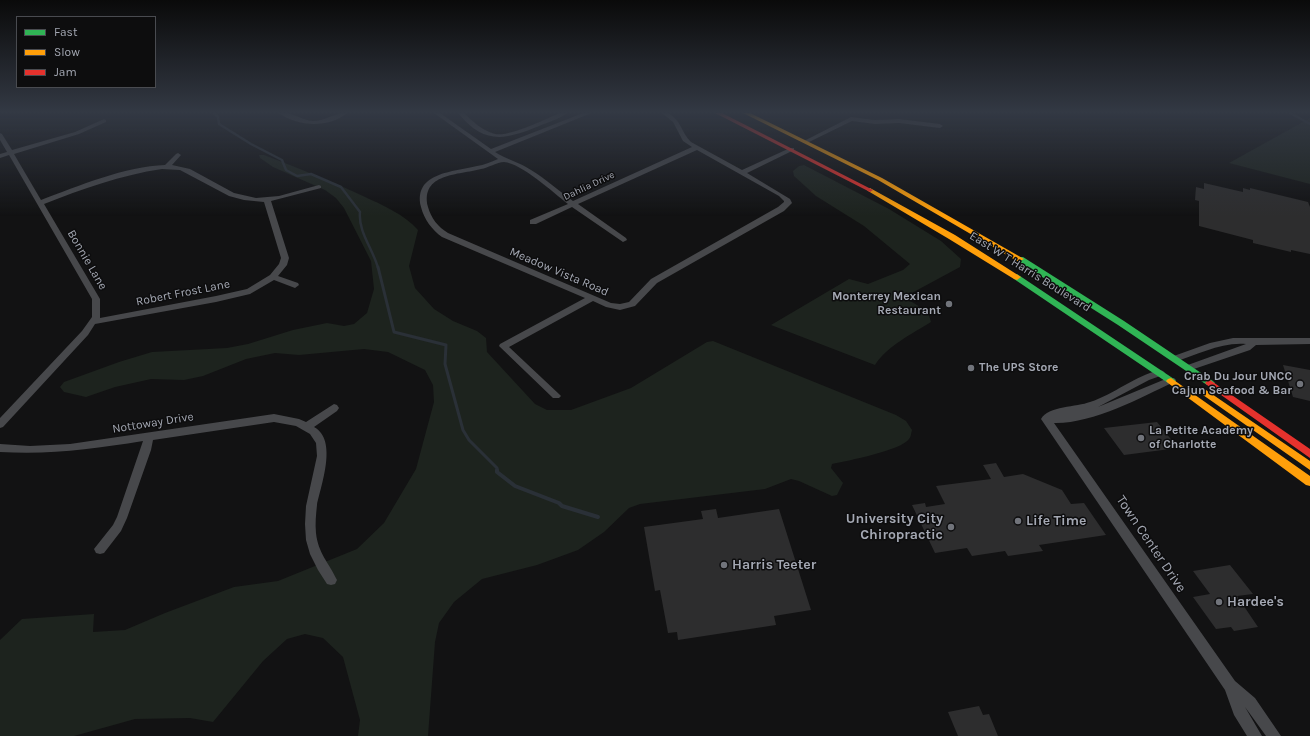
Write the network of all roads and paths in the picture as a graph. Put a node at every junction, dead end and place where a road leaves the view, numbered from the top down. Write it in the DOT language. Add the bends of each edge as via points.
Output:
graph roads {
  1 [pos="7,147"];
  2 [pos="28,147"];
  3 [pos="486,147"];
  4 [pos="500,147"];
  5 [pos="789,147"];
  6 [pos="816,147"];
  7 [pos="696,148"];
  8 [pos="792,149"];
  9 [pos="491,151"];
  10 [pos="10,153"];
  11 [pos="178,155"];
  12 [pos="0,156"];
  13 [pos="503,160"];
  14 [pos="167,167"];
  15 [pos="741,173"];
  16 [pos="319,187"];
  17 [pos="267,201"];
  18 [pos="39,203"];
  19 [pos="573,204"];
  20 [pos="533,222"];
  21 [pos="969,229"];
  22 [pos="623,240"];
  23 [pos="273,277"];
  24 [pos="295,285"];
  25 [pos="1028,285"];
  26 [pos="592,298"];
  27 [pos="93,322"];
  28 [pos="1310,341"];
  29 [pos="1254,342"];
  30 [pos="1174,359"];
  31 [pos="1188,368"];
  32 [pos="1160,373"];
  33 [pos="1184,379"];
  34 [pos="1171,380"];
  35 [pos="1198,388"];
  36 [pos="556,396"];
  37 [pos="334,408"];
  38 [pos="1046,420"];
  39 [pos="0,424"];
  40 [pos="308,426"];
  41 [pos="149,436"];
  42 [pos="0,448"];
  43 [pos="1310,454"];
  44 [pos="1310,466"];
  45 [pos="1310,482"];
  46 [pos="100,549"];
  47 [pos="331,580"];
  48 [pos="1230,686"];
  49 [pos="1255,736"];
  50 [pos="1274,736"];
  1 -- 10 [label="street, Bonnie Lane"];
  2 -- 10 [label="street"];
  3 -- 9 [label="street"];
  4 -- 9 [label="street"];
  5 -- 8 [label="main road, East W T Harris Boulevard"];
  6 -- 21 [label="main road, East W T Harris Boulevard" via="899,189"];
  7 -- 15 [label="street, Meadow Vista Road"];
  7 -- 19 [label="street, Dahlia Drive"];
  8 -- 15 [label="street"];
  8 -- 21 [label="main road" via="808,150 927,211"];
  8 -- 25 [label="main road, East W T Harris Boulevard" via="899,206"];
  9 -- 13 [label="street"];
  10 -- 12 [label="street"];
  10 -- 18 [label="street, Bonnie Lane"];
  11 -- 14 [label="street"];
  13 -- 19 [label="street" via="514,162"];
  13 -- 26 [label="street, Meadow Vista Road" via="482,168 440,175 426,186 422,195 434,227 444,235"];
  14 -- 17 [label="street" via="190,171 233,196"];
  14 -- 18 [label="street" via="143,170"];
  15 -- 26 [label="street, Meadow Vista Road" via="788,200 788,204 654,281 632,304 615,307"];
  16 -- 17 [label="street"];
  17 -- 23 [label="street, Robert Frost Lane" via="285,255 283,265"];
  18 -- 27 [label="street, Bonnie Lane" via="96,299 96,317"];
  19 -- 20 [label="street, Dahlia Drive"];
  19 -- 22 [label="street"];
  21 -- 30 [label="main road, East W T Harris Boulevard" via="1078,295"];
  23 -- 24 [label="street"];
  23 -- 27 [label="street, Robert Frost Lane" via="261,286 237,295"];
  25 -- 31 [label="main road" via="1081,312 1157,362 1177,368"];
  25 -- 32 [label="main road, East W T Harris Boulevard"];
  26 -- 36 [label="street" via="503,346"];
  27 -- 39 [label="street, Bonnie Lane" via="74,346"];
  28 -- 29 [label="street"];
  29 -- 30 [label="street" via="1228,341"];
  29 -- 31 [label="street" via="1247,348"];
  30 -- 31 [label="main road, East W T Harris Boulevard"];
  31 -- 43 [label="main road, East W T Harris Boulevard"];
  32 -- 33 [label="main road"];
  32 -- 34 [label="main road, East W T Harris Boulevard"];
  32 -- 38 [label="street" via="1093,405 1055,414"];
  34 -- 38 [label="street" via="1110,407 1059,420"];
  34 -- 45 [label="main road, East W T Harris Boulevard"];
  35 -- 44 [label="main road"];
  37 -- 40 [label="street"];
  38 -- 48 [label="street, Town Center Drive"];
  40 -- 41 [label="street, Nottoway Drive" via="300,422 274,418"];
  40 -- 47 [label="street" via="320,440 322,452 311,514 311,540 318,561"];
  41 -- 42 [label="street, Nottoway Drive" via="64,449"];
  41 -- 46 [label="street" via="122,518"];
  48 -- 49 [label="street, Town Center Drive" via="1239,710"];
  48 -- 50 [label="street, Town Center Drive" via="1250,703"];
}
